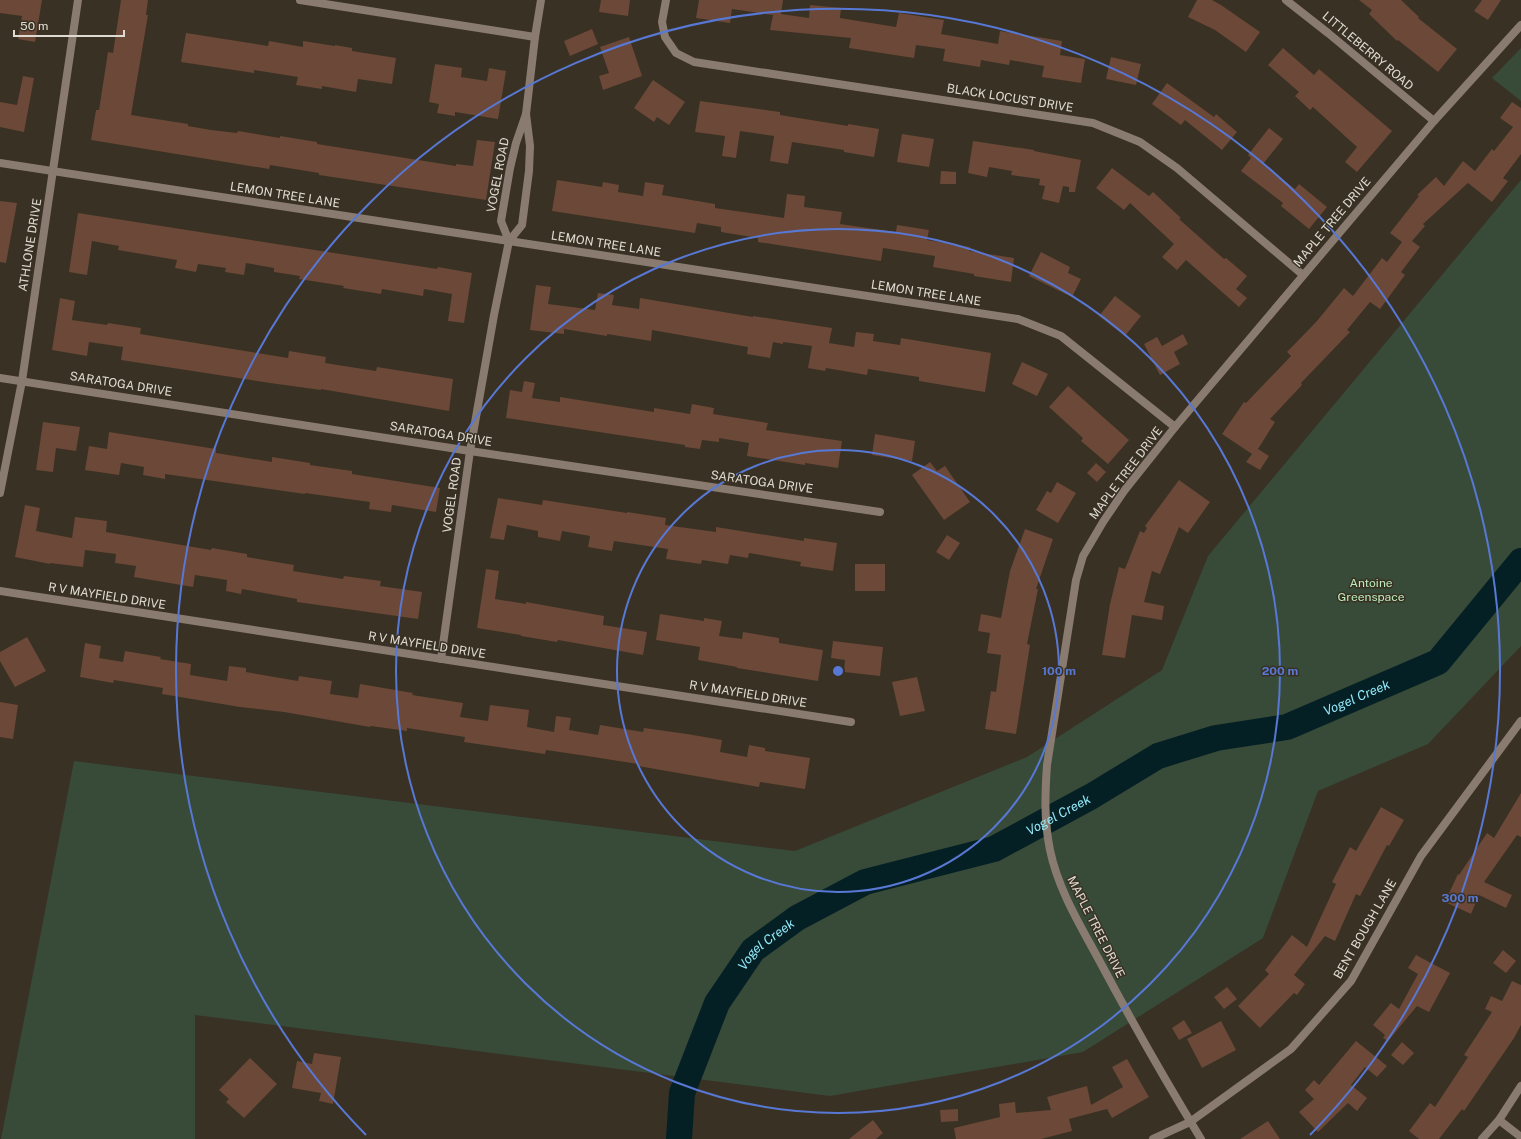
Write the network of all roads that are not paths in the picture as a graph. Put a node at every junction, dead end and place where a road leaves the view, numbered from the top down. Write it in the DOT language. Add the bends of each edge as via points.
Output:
graph roads {
  1 [pos="78,0"];
  2 [pos="300,0"];
  3 [pos="541,0"];
  4 [pos="666,0"];
  5 [pos="1286,0"];
  6 [pos="1521,25"];
  7 [pos="535,37"];
  8 [pos="526,114"];
  9 [pos="1434,121"];
  10 [pos="0,163"];
  11 [pos="53,172"];
  12 [pos="509,241"];
  13 [pos="1303,275"];
  14 [pos="0,378"];
  15 [pos="22,381"];
  16 [pos="1175,427"];
  17 [pos="470,451"];
  18 [pos="0,493"];
  19 [pos="880,512"];
  20 [pos="0,591"];
  21 [pos="441,659"];
  22 [pos="1521,721"];
  23 [pos="851,722"];
  24 [pos="1521,1086"];
  25 [pos="1499,1120"];
  26 [pos="1190,1122"];
  27 [pos="1521,1137"];
  28 [pos="1153,1139"];
  29 [pos="1201,1139"];
  30 [pos="1482,1139"];
  1 -- 11 [label="street, ATHLONE DRIVE"];
  2 -- 7 [label="street"];
  3 -- 7 [label="street, VOGEL ROAD"];
  4 -- 13 [label="street, BLACK LOCUST DRIVE" via="662,22 665,37 676,53 694,62 1093,123 1140,142 1176,168"];
  5 -- 9 [label="street, LITTLEBERRY ROAD"];
  6 -- 9 [label="street, MAPLE TREE DRIVE"];
  7 -- 8 [label="street, VOGEL ROAD"];
  8 -- 12 [label="street, VOGEL ROAD" via="510,168 502,220"];
  8 -- 12 [label="street, VOGEL ROAD" via="530,146 522,225"];
  9 -- 13 [label="street, MAPLE TREE DRIVE"];
  10 -- 11 [label="street, LEMON TREE LANE"];
  11 -- 12 [label="street, LEMON TREE LANE"];
  11 -- 15 [label="street, ATHLONE DRIVE"];
  12 -- 16 [label="street, LEMON TREE LANE" via="1018,319 1061,336"];
  12 -- 17 [label="street, VOGEL ROAD"];
  13 -- 16 [label="street, MAPLE TREE DRIVE"];
  14 -- 15 [label="street, SARATOGA DRIVE"];
  15 -- 17 [label="street, SARATOGA DRIVE"];
  15 -- 18 [label="street, ATHLONE DRIVE"];
  16 -- 26 [label="street, MAPLE TREE DRIVE" via="1124,491 1102,522 1083,556 1076,580 1047,765 1045,814 1050,849 1069,904"];
  17 -- 19 [label="street, SARATOGA DRIVE"];
  17 -- 21 [label="street, VOGEL ROAD"];
  20 -- 21 [label="street, R V MAYFIELD DRIVE"];
  21 -- 23 [label="street, R V MAYFIELD DRIVE"];
  22 -- 26 [label="street, BENT BOUGH LANE" via="1421,856 1351,981 1291,1049"];
  24 -- 25 [label="street"];
  25 -- 27 [label="street"];
  25 -- 30 [label="street"];
  26 -- 28 [label="street, BENT BOUGH LANE"];
  26 -- 29 [label="street, MAPLE TREE DRIVE"];
}
